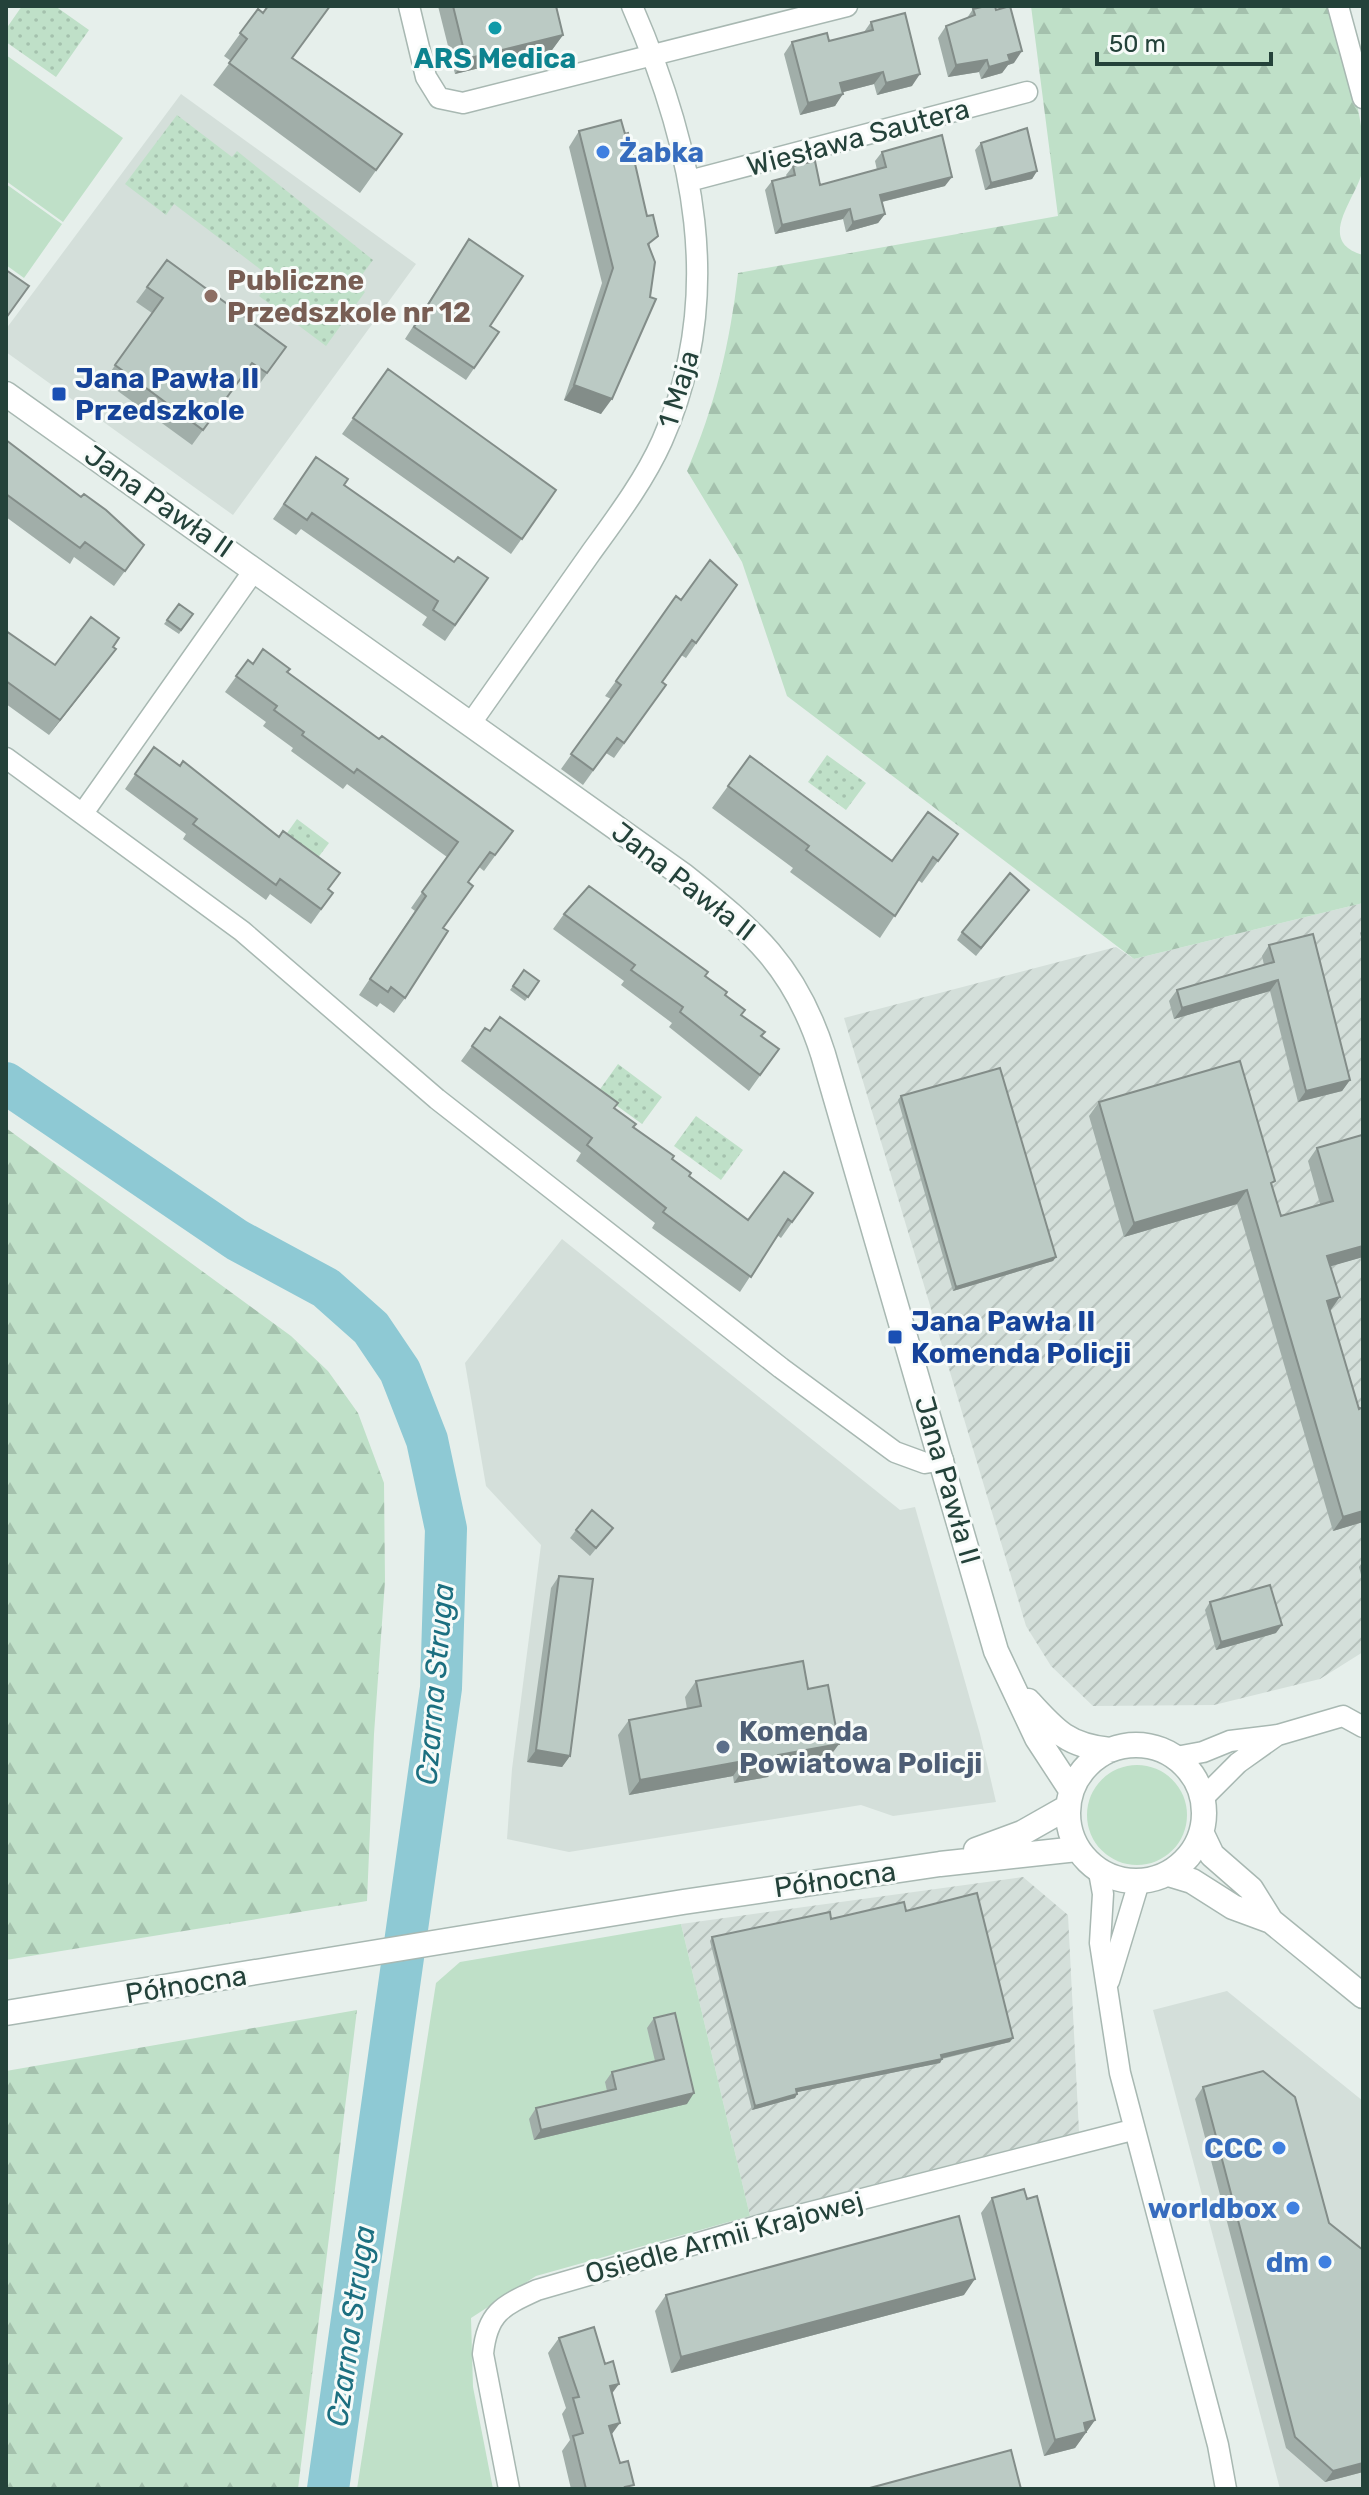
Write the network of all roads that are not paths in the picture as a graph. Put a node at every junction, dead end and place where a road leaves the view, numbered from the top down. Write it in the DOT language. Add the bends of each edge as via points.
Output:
graph roads {
  1 [pos="409,6"];
  2 [pos="632,6"];
  3 [pos="847,6"];
  4 [pos="1338,6"];
  5 [pos="653,57"];
  6 [pos="1027,92"];
  7 [pos="1363,98"];
  8 [pos="689,181"];
  9 [pos="6,394"];
  10 [pos="255,569"];
  11 [pos="471,723"];
  12 [pos="6,758"];
  13 [pos="83,813"];
  14 [pos="943,1460"];
  15 [pos="1010,1681"];
  16 [pos="1363,1727"];
  17 [pos="1278,1735"];
  18 [pos="1110,1750"];
  19 [pos="1176,1757"];
  20 [pos="1203,1798"];
  21 [pos="1069,1799"];
  22 [pos="1202,1834"];
  23 [pos="1077,1849"];
  24 [pos="940,1864"];
  25 [pos="1099,1872"];
  26 [pos="1169,1874"];
  27 [pos="1139,1882"];
  28 [pos="1271,1921"];
  29 [pos="1108,1985"];
  30 [pos="1363,1996"];
  31 [pos="6,2013"];
  32 [pos="1132,2130"];
  33 [pos="509,2489"];
  34 [pos="1226,2489"];
  1 -- 5 [label="street" via="426,77 439,98 451,103"];
  2 -- 5 [label="street, 1 Maja"];
  3 -- 5 [label="street"];
  4 -- 7 [label="street"];
  5 -- 8 [label="street, 1 Maja"];
  6 -- 8 [label="street, Wiesława Sautera"];
  8 -- 11 [label="street, 1 Maja" via="699,261 698,302 685,378 670,422 632,494"];
  9 -- 10 [label="street, Jana Pawła II"];
  10 -- 11 [label="street, Jana Pawła II"];
  10 -- 13 [label="street"];
  11 -- 14 [label="street, Jana Pawła II" via="684,876 780,963 811,1018"];
  12 -- 13 [label="street"];
  13 -- 14 [label="street" via="242,931 437,1099 781,1368 895,1452 925,1463"];
  14 -- 15 [label="street, Jana Pawła II" via="996,1651"];
  15 -- 18 [label="street, Jana Pawła II" via="1065,1738"];
  15 -- 21 [label="street, Jana Pawła II"];
  16 -- 17 [label="street" via="1343,1716"];
  17 -- 19 [label="street" via="1230,1741"];
  17 -- 20 [label="street" via="1238,1763"];
  18 -- 19 [label="street" via="1132,1744"];
  18 -- 21 [label="street" via="1093,1759"];
  19 -- 20 [label="street" via="1193,1775"];
  20 -- 22 [label="street"];
  21 -- 23 [label="street" via="1068,1822"];
  21 -- 24 [label="street" via="1022,1833"];
  22 -- 26 [label="street" via="1183,1864"];
  22 -- 28 [label="street" via="1212,1855 1251,1889"];
  23 -- 24 [label="street"];
  23 -- 25 [label="street"];
  24 -- 31 [label="street, Północna"];
  25 -- 27 [label="street"];
  25 -- 29 [label="street" via="1100,1943"];
  26 -- 27 [label="street"];
  26 -- 28 [label="street"];
  27 -- 29 [label="street"];
  28 -- 30 [label="street"];
  29 -- 32 [label="street"];
  32 -- 33 [label="street, Osiedle Armii Krajowej" via="764,2224 550,2286 509,2303 493,2316 483,2354"];
  32 -- 34 [label="street"];
}
